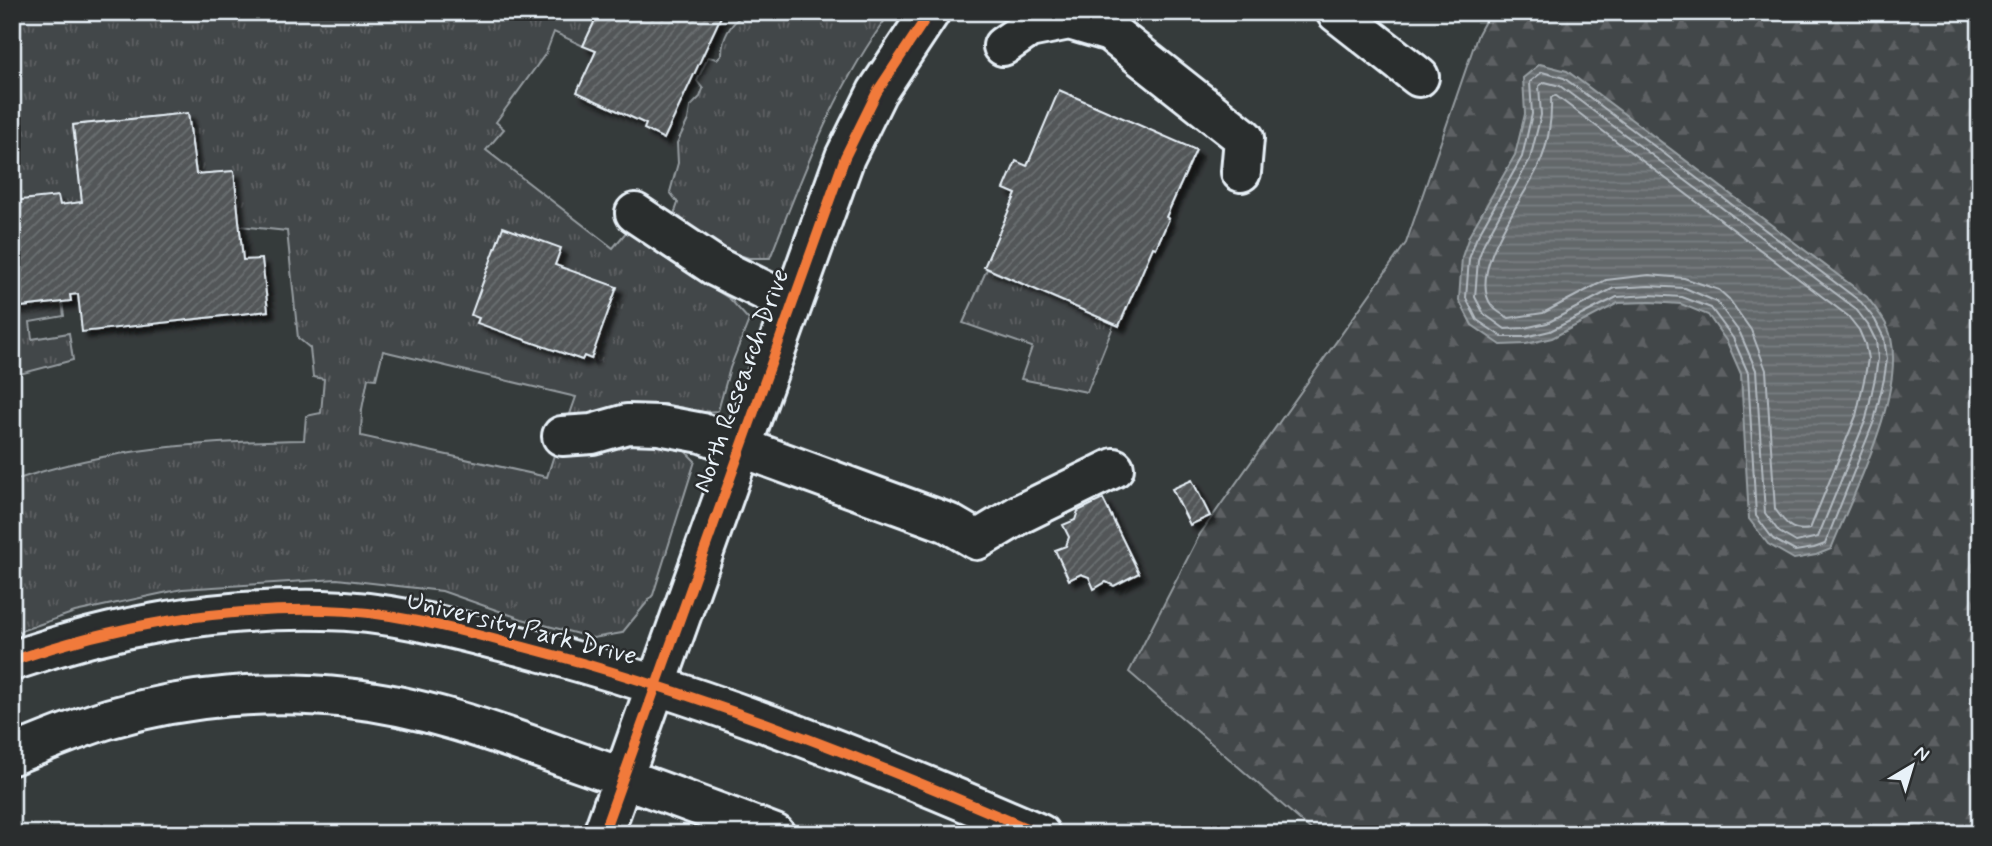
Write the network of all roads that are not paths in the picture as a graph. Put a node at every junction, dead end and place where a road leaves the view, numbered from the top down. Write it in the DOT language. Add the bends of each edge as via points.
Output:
graph roads {
  1 [pos="930,12"];
  2 [pos="1336,12"];
  3 [pos="1003,46"];
  4 [pos="1419,77"];
  5 [pos="1241,172"];
  6 [pos="635,213"];
  7 [pos="792,304"];
  8 [pos="562,436"];
  9 [pos="741,446"];
  10 [pos="1114,468"];
  11 [pos="12,661"];
  12 [pos="655,685"];
  13 [pos="12,755"];
  14 [pos="622,777"];
  15 [pos="603,834"];
  16 [pos="775,834"];
  17 [pos="1040,834"];
  1 -- 7 [label="street, North Research Drive" via="877,92 845,157"];
  2 -- 4 [label="street"];
  3 -- 5 [label="street" via="1029,28 1069,20 1110,32 1244,138"];
  6 -- 7 [label="street" via="716,267"];
  7 -- 9 [label="street, North Research Drive"];
  8 -- 9 [label="street" via="627,424 659,425"];
  9 -- 10 [label="street" via="948,523 977,540"];
  9 -- 12 [label="street, North Research Drive"];
  11 -- 12 [label="street, University Park Drive" via="152,622 239,611 326,610 413,618"];
  12 -- 14 [label="street, North Research Drive"];
  12 -- 17 [label="street, University Park Drive" via="911,778"];
  13 -- 14 [label="street" via="113,718 193,701 262,695 346,698 415,709 481,727"];
  14 -- 15 [label="street, North Research Drive"];
  14 -- 16 [label="street"];
}
